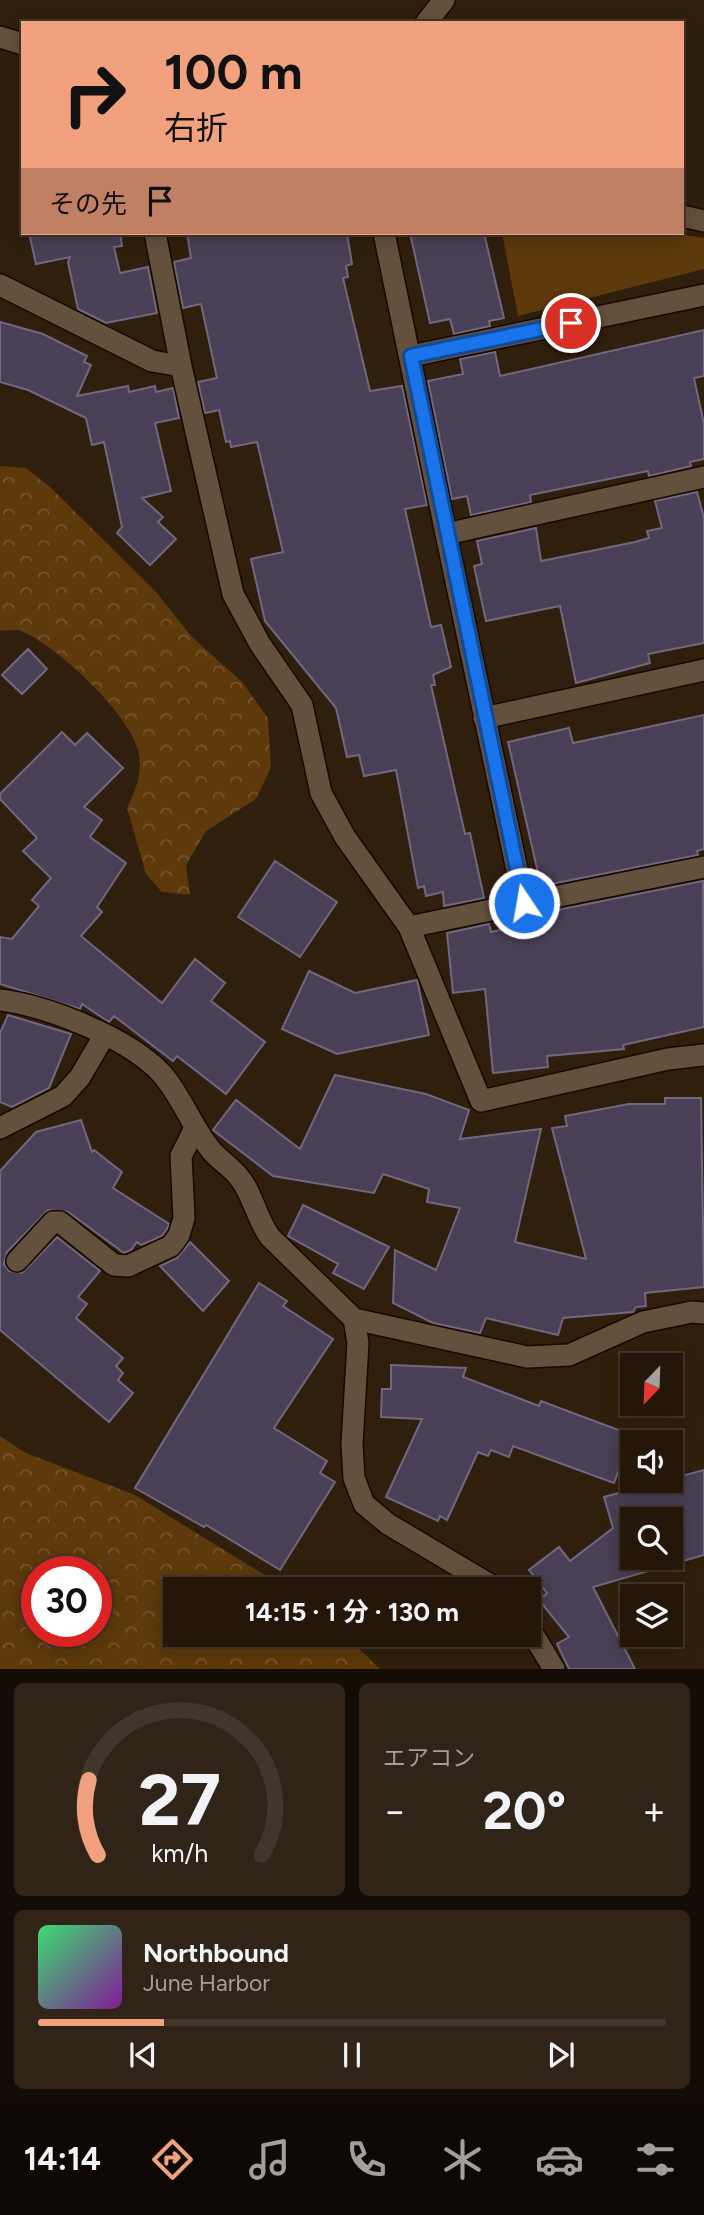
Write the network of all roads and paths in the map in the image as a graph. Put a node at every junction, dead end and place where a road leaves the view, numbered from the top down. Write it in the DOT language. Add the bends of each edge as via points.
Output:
graph roads {
  1 [pos="444,0"];
  2 [pos="428,21"];
  3 [pos="0,37"];
  4 [pos="21,43"];
  5 [pos="684,216"];
  6 [pos="704,221"];
  7 [pos="155,235"];
  8 [pos="384,235"];
  9 [pos="0,285"];
  10 [pos="704,295"];
  11 [pos="411,356"];
  12 [pos="181,366"];
  13 [pos="704,477"];
  14 [pos="446,534"];
  15 [pos="704,670"];
  16 [pos="484,718"];
  17 [pos="704,867"];
  18 [pos="524,903"];
  19 [pos="409,928"];
  20 [pos="0,1000"];
  21 [pos="104,1036"];
  22 [pos="704,1055"];
  23 [pos="0,1128"];
  24 [pos="195,1128"];
  25 [pos="17,1261"];
  26 [pos="704,1313"];
  27 [pos="354,1319"];
  28 [pos="477,1577"];
  29 [pos="541,1647"];
  30 [pos="554,1669"];
  1 -- 2 [label="street"];
  3 -- 4 [label="street"];
  5 -- 6 [label="street"];
  7 -- 12 [label="street"];
  8 -- 11 [label="street"];
  9 -- 12 [label="street" via="152,361"];
  10 -- 11 [label="street"];
  11 -- 14 [label="street"];
  12 -- 19 [label="street" via="233,594 302,705 321,793"];
  13 -- 14 [label="street"];
  14 -- 16 [label="street"];
  15 -- 16 [label="street"];
  16 -- 18 [label="street"];
  17 -- 18 [label="street"];
  18 -- 19 [label="street"];
  19 -- 22 [label="street" via="481,1101"];
  20 -- 21 [label="street" via="30,1004"];
  21 -- 23 [label="street" via="64,1096"];
  21 -- 24 [label="street" via="144,1057 162,1074"];
  24 -- 25 [label="street" via="181,1156 184,1218 171,1246 128,1266 114,1265 60,1222 53,1222"];
  24 -- 27 [label="street" via="212,1153 239,1176 270,1237"];
  26 -- 27 [label="street" via="643,1322 569,1355 527,1357"];
  27 -- 28 [label="street" via="358,1343 354,1478 365,1504 388,1524"];
  29 -- 30 [label="street"];
}
